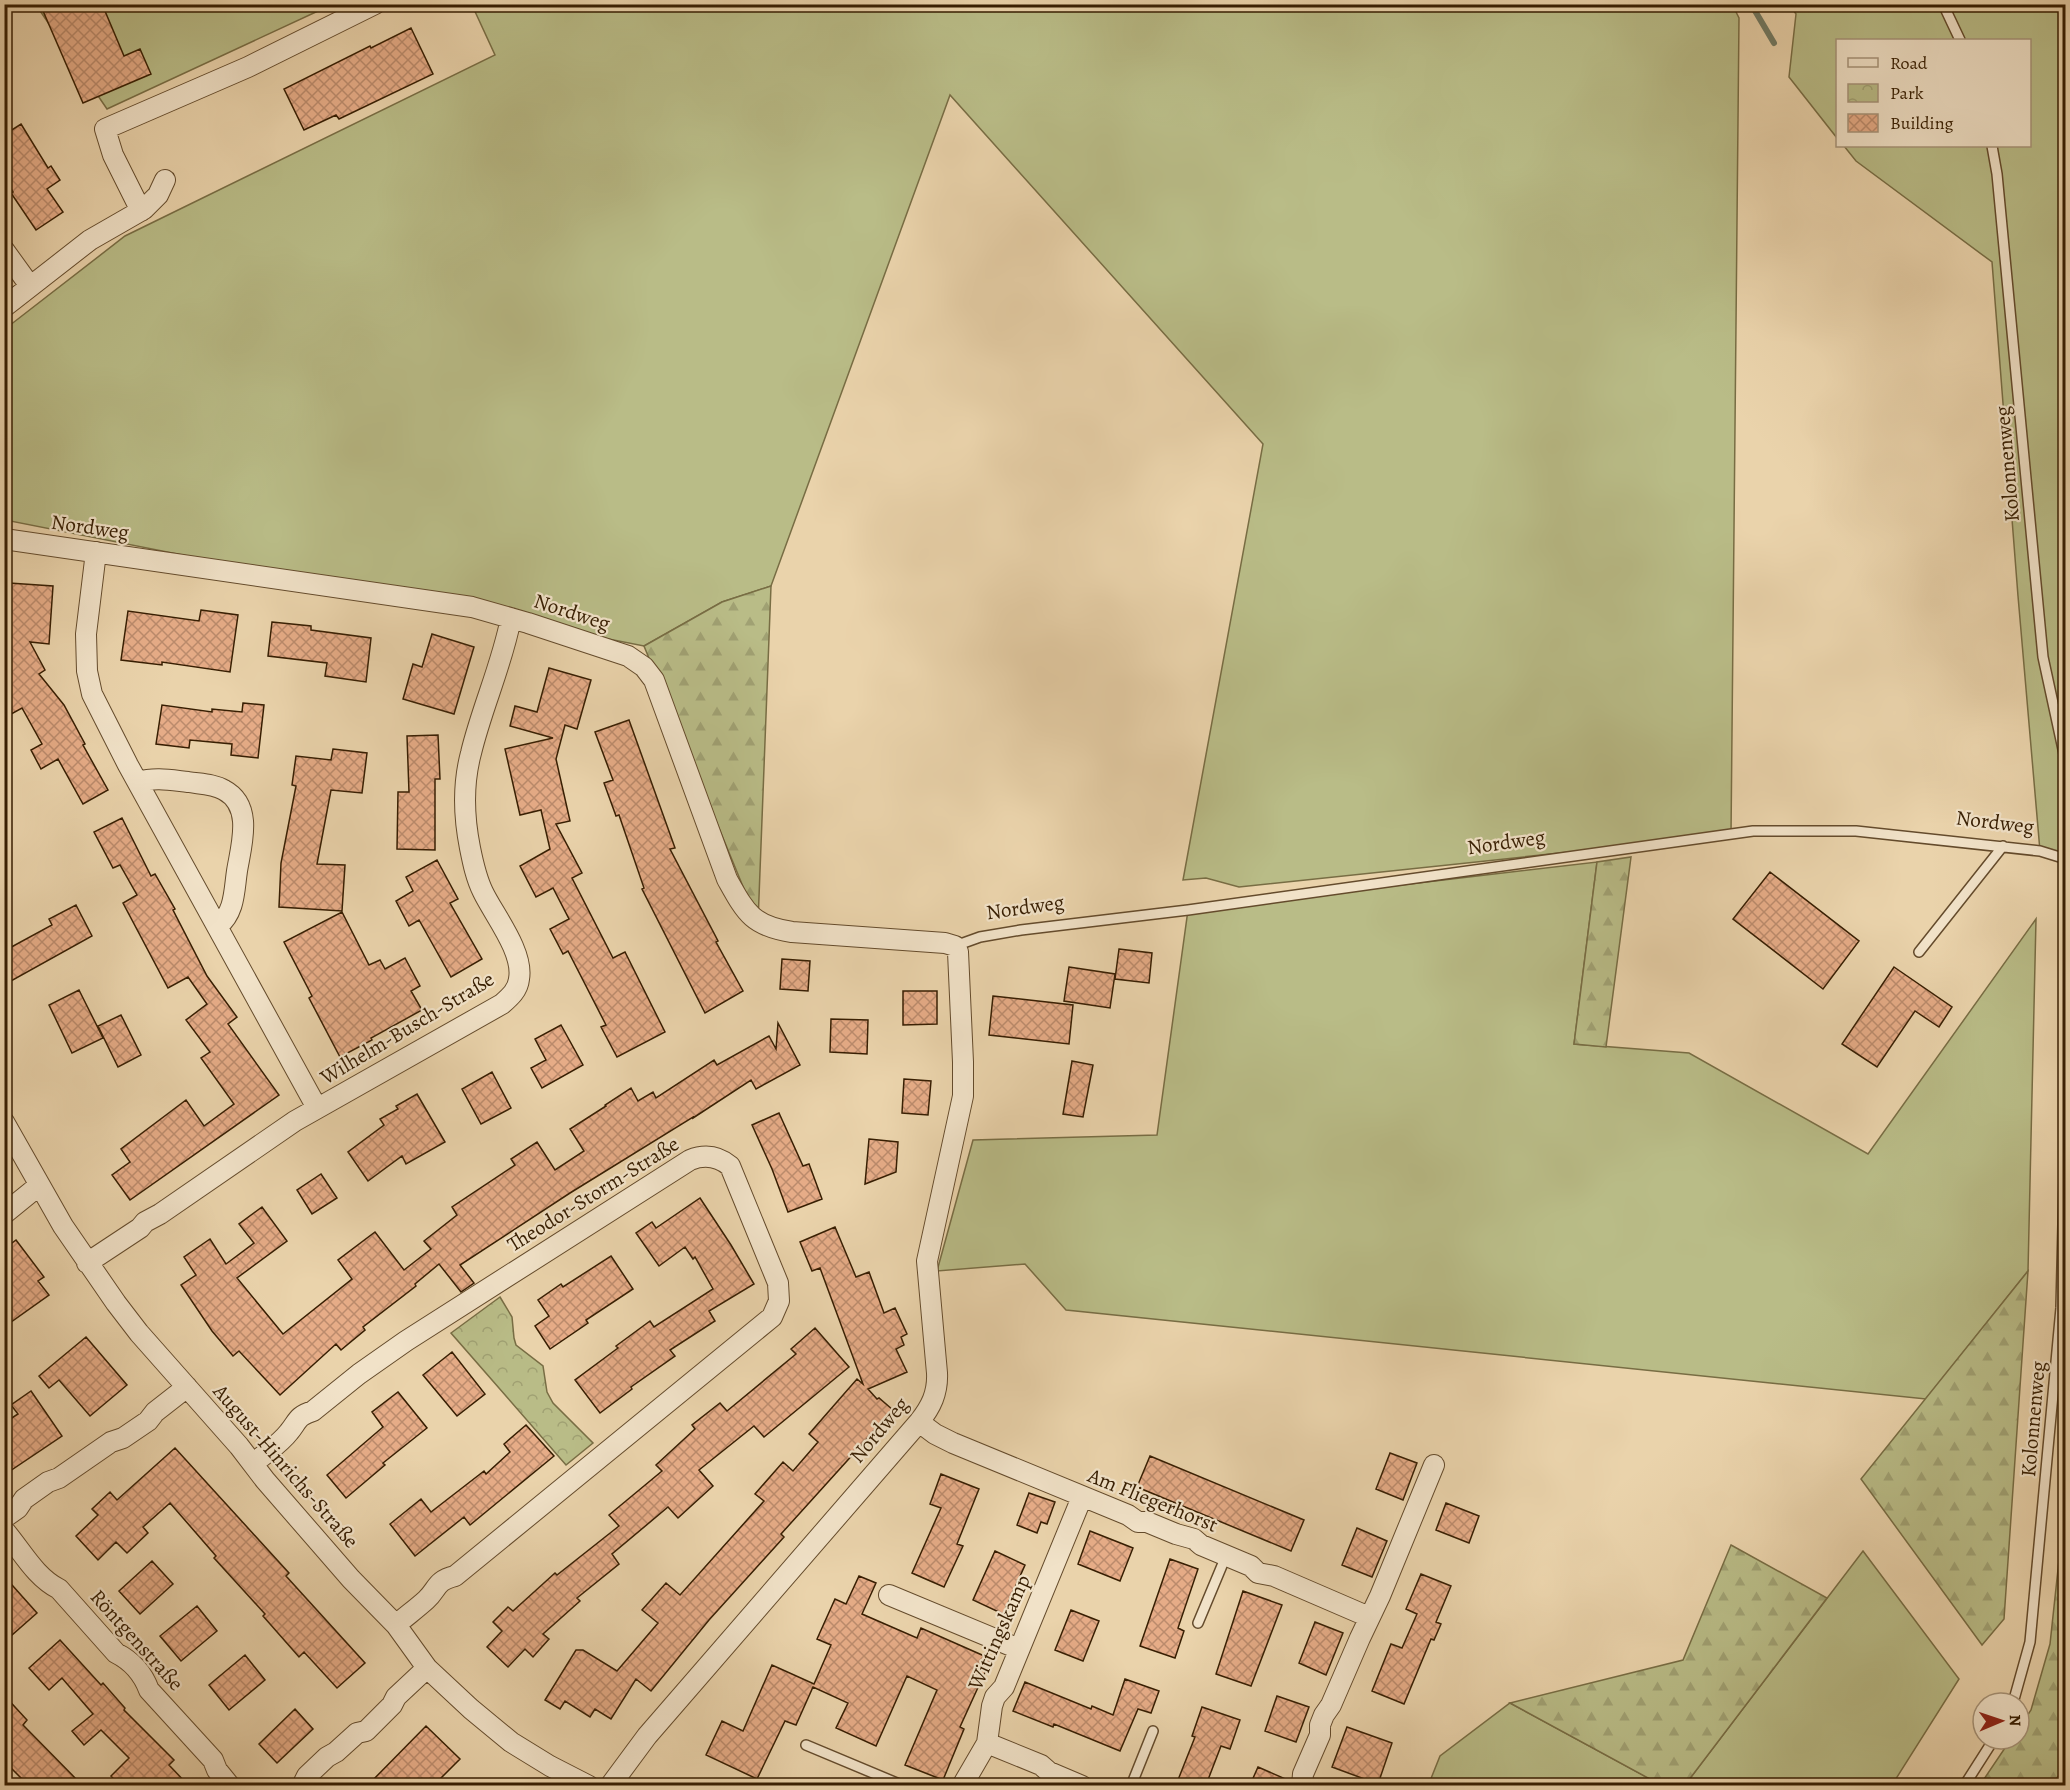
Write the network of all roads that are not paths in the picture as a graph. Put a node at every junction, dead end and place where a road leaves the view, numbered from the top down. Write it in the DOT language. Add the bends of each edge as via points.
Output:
graph roads {
  1 [pos="375,4"];
  2 [pos="1943,4"];
  3 [pos="1960,39"];
  4 [pos="1992,147"];
  5 [pos="165,180"];
  6 [pos="141,211"];
  7 [pos="4,250"];
  8 [pos="30,286"];
  9 [pos="4,307"];
  10 [pos="4,539"];
  11 [pos="96,552"];
  12 [pos="511,618"];
  13 [pos="2066,777"];
  14 [pos="138,782"];
  15 [pos="2003,846"];
  16 [pos="2066,859"];
  17 [pos="218,926"];
  18 [pos="956,946"];
  19 [pos="1919,952"];
  20 [pos="2066,1100"];
  21 [pos="317,1108"];
  22 [pos="4,1122"];
  23 [pos="40,1188"];
  24 [pos="4,1214"];
  25 [pos="87,1263"];
  26 [pos="187,1387"];
  27 [pos="919,1422"];
  28 [pos="253,1464"];
  29 [pos="1434,1465"];
  30 [pos="1082,1497"];
  31 [pos="4,1518"];
  32 [pos="4,1530"];
  33 [pos="1226,1556"];
  34 [pos="889,1595"];
  35 [pos="1370,1617"];
  36 [pos="1198,1623"];
  37 [pos="396,1625"];
  38 [pos="1019,1649"];
  39 [pos="427,1668"];
  40 [pos="2016,1691"];
  41 [pos="1153,1731"];
  42 [pos="987,1743"];
  43 [pos="806,1744"];
  44 [pos="1986,1751"];
  45 [pos="230,1785"];
  46 [pos="302,1785"];
  47 [pos="589,1785"];
  48 [pos="610,1785"];
  49 [pos="904,1785"];
  50 [pos="962,1785"];
  51 [pos="1082,1785"];
  52 [pos="1131,1785"];
  53 [pos="1302,1785"];
  54 [pos="1964,1785"];
  1 -- 6 [label="street" via="248,67 105,129 113,155"];
  2 -- 3 [label="lane"];
  4 -- 13 [label="lane, Kolonnenweg" via="2043,657"];
  5 -- 6 [label="street" via="158,195"];
  6 -- 8 [label="street" via="90,240"];
  7 -- 8 [label="street"];
  8 -- 9 [label="street"];
  10 -- 11 [label="street, Nordweg"];
  11 -- 12 [label="street, Nordweg" via="472,607"];
  11 -- 14 [label="street" via="86,634 90,682 102,716"];
  12 -- 18 [label="street, Nordweg" via="618,652 650,673 728,879 742,905 759,923 792,932"];
  12 -- 21 [label="street, Wilhelm-Busch-Straße" via="471,754 466,808 475,872 516,955 518,985 502,1005"];
  14 -- 17 [label="street"];
  14 -- 17 [label="street" via="160,778 213,786 229,793 239,806 243,830 233,902 228,916"];
  15 -- 16 [label="lane, Nordweg"];
  15 -- 18 [label="lane, Nordweg" via="1856,831 1753,831 1021,930"];
  15 -- 19 [label="lane"];
  17 -- 21 [label="street"];
  18 -- 27 [label="street, Nordweg" via="963,1096 927,1256 938,1381 932,1404"];
  20 -- 40 [label="lane, Kolonnenweg" via="2061,1308 2030,1642"];
  21 -- 25 [label="street, Wilhelm-Busch-Straße"];
  22 -- 23 [label="street, August-Hinrichs-Straße"];
  23 -- 24 [label="street"];
  23 -- 25 [label="street, August-Hinrichs-Straße"];
  25 -- 26 [label="street, August-Hinrichs-Straße"];
  26 -- 28 [label="street, August-Hinrichs-Straße"];
  26 -- 31 [label="street" via="148,1421 48,1482"];
  27 -- 30 [label="street, Am Fliegerhorst" via="953,1443"];
  27 -- 48 [label="street, Nordweg"];
  28 -- 37 [label="street, August-Hinrichs-Straße" via="351,1579"];
  28 -- 37 [label="street, Theodor-Storm-Straße" via="305,1413 382,1357 690,1160 710,1156 730,1166 778,1282 779,1301 772,1317 464,1569 432,1589 428,1598"];
  29 -- 35 [label="street"];
  30 -- 33 [label="street, Am Fliegerhorst" via="1138,1522 1194,1539"];
  30 -- 38 [label="street, Wittingskamp"];
  32 -- 45 [label="street, Röntgenstraße" via="48,1584 59,1589 144,1678 149,1690 213,1760"];
  33 -- 35 [label="street, Am Fliegerhorst" via="1258,1573 1274,1576"];
  33 -- 36 [label="lane"];
  34 -- 38 [label="street"];
  35 -- 53 [label="street" via="1324,1715"];
  37 -- 39 [label="street, August-Hinrichs-Straße"];
  38 -- 42 [label="street, Wittingskamp" via="1004,1687 995,1697"];
  39 -- 46 [label="street" via="366,1731 357,1733 327,1757"];
  39 -- 47 [label="street, August-Hinrichs-Straße" via="511,1742"];
  41 -- 52 [label="lane"];
  42 -- 50 [label="street, Wittingskamp"];
  42 -- 51 [label="street"];
  43 -- 49 [label="lane"];
  44 -- 54 [label="lane"];
}
